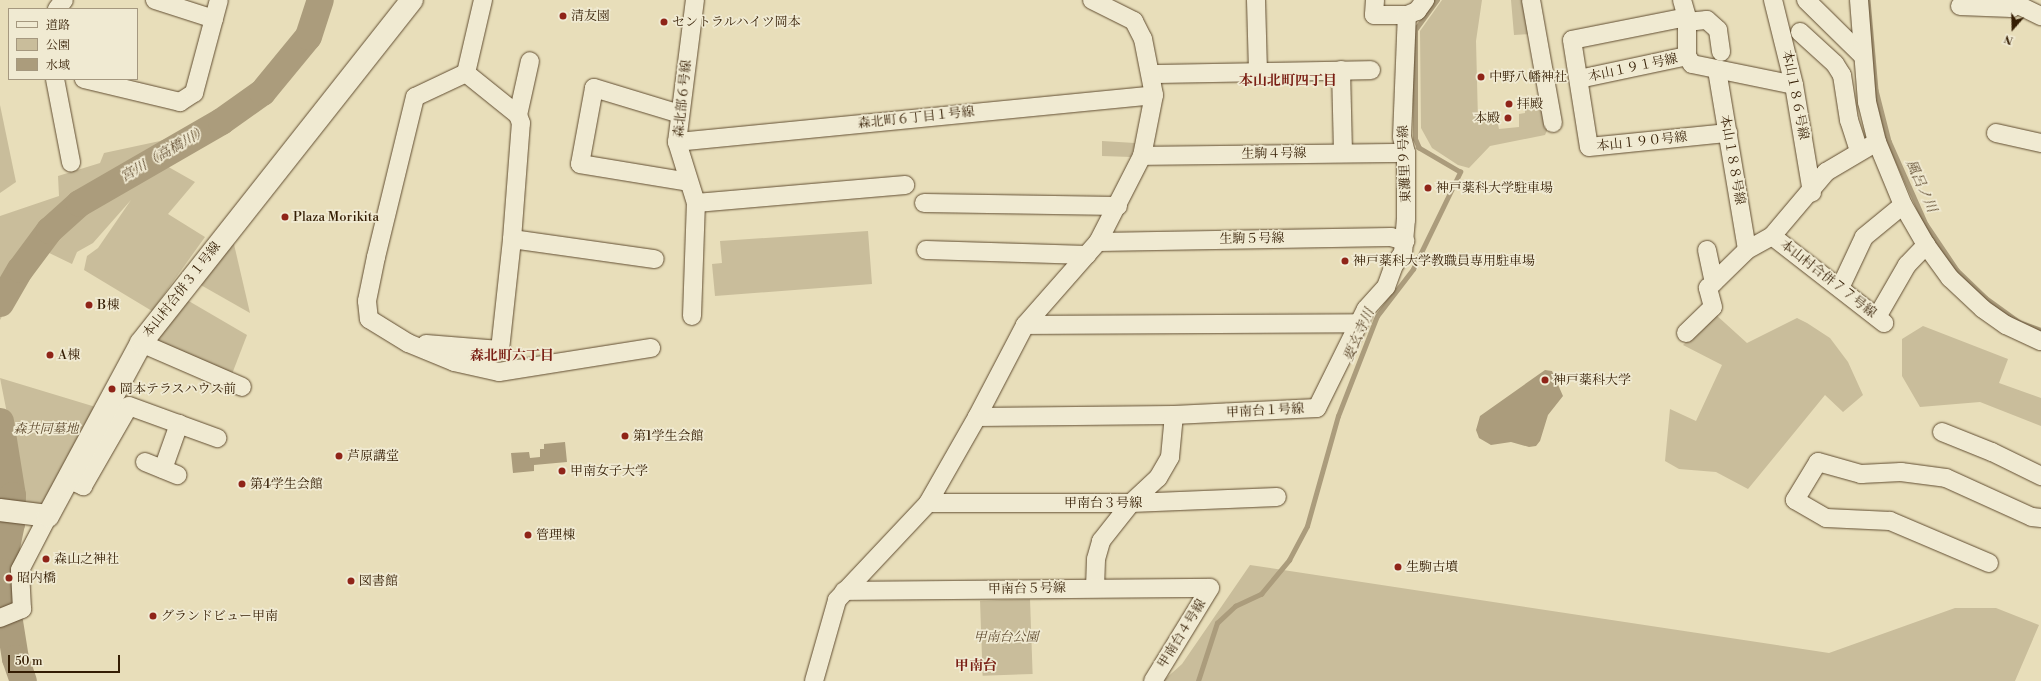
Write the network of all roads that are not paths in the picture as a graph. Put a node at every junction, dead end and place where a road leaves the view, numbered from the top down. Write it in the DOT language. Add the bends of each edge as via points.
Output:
graph roads {
  1 [pos="64,0"];
  2 [pos="156,0"];
  3 [pos="219,0"];
  4 [pos="412,0"];
  5 [pos="483,0"];
  6 [pos="695,0"];
  7 [pos="1092,0"];
  8 [pos="1256,0"];
  9 [pos="1375,0"];
  10 [pos="1425,0"];
  11 [pos="1531,0"];
  12 [pos="1773,0"];
  13 [pos="1806,0"];
  14 [pos="1859,0"];
  15 [pos="2013,4"];
  16 [pos="1960,6"];
  17 [pos="58,8"];
  18 [pos="1686,13"];
  19 [pos="1407,15"];
  20 [pos="2041,16"];
  21 [pos="214,19"];
  22 [pos="1800,32"];
  23 [pos="1721,52"];
  24 [pos="1687,56"];
  25 [pos="1863,56"];
  26 [pos="530,61"];
  27 [pos="1342,70"];
  28 [pos="1371,70"];
  29 [pos="1717,70"];
  30 [pos="1258,71"];
  31 [pos="466,73"];
  32 [pos="1152,74"];
  33 [pos="1579,79"];
  34 [pos="56,80"];
  35 [pos="88,80"];
  36 [pos="1794,85"];
  37 [pos="1154,94"];
  38 [pos="680,114"];
  39 [pos="518,115"];
  40 [pos="1554,123"];
  41 [pos="1728,133"];
  42 [pos="1996,133"];
  43 [pos="677,142"];
  44 [pos="1877,142"];
  45 [pos="2041,143"];
  46 [pos="1859,151"];
  47 [pos="1343,153"];
  48 [pos="1406,153"];
  49 [pos="1142,156"];
  50 [pos="72,162"];
  51 [pos="689,182"];
  52 [pos="905,185"];
  53 [pos="1812,192"];
  54 [pos="696,203"];
  55 [pos="924,203"];
  56 [pos="1118,206"];
  57 [pos="1903,206"];
  58 [pos="1772,236"];
  59 [pos="512,239"];
  60 [pos="1405,241"];
  61 [pos="1926,245"];
  62 [pos="1093,248"];
  63 [pos="926,250"];
  64 [pos="1707,250"];
  65 [pos="1747,250"];
  66 [pos="655,259"];
  67 [pos="1714,282"];
  68 [pos="1840,288"];
  69 [pos="692,316"];
  70 [pos="1359,323"];
  71 [pos="1025,325"];
  72 [pos="1686,333"];
  73 [pos="2041,341"];
  74 [pos="141,343"];
  75 [pos="408,343"];
  76 [pos="651,348"];
  77 [pos="242,387"];
  78 [pos="1174,415"];
  79 [pos="977,417"];
  80 [pos="179,424"];
  81 [pos="1942,432"];
  82 [pos="217,438"];
  83 [pos="145,462"];
  84 [pos="2041,476"];
  85 [pos="68,479"];
  86 [pos="1277,497"];
  87 [pos="928,503"];
  88 [pos="1131,503"];
  89 [pos="0,510"];
  90 [pos="42,515"];
  91 [pos="2041,518"];
  92 [pos="1989,563"];
  93 [pos="1095,588"];
  94 [pos="1210,588"];
  95 [pos="844,591"];
  96 [pos="0,618"];
  97 [pos="814,681"];
  98 [pos="1153,681"];
  1 -- 17 [label="street"];
  2 -- 21 [label="street"];
  3 -- 21 [label="street"];
  4 -- 74 [label="street, 本山村合併３１号線"];
  5 -- 31 [label="street"];
  6 -- 38 [label="street, 森北部６号線"];
  7 -- 32 [label="street" via="1134,21 1143,39"];
  8 -- 30 [label="street"];
  9 -- 19 [label="street" via="1374,15"];
  10 -- 19 [label="street" via="1417,12"];
  11 -- 40 [label="street"];
  12 -- 36 [label="street, 本山１８６号線"];
  13 -- 25 [label="street"];
  14 -- 25 [label="street"];
  15 -- 16 [label="street"];
  15 -- 20 [label="street"];
  18 -- 23 [label="street" via="1707,20 1718,30"];
  18 -- 24 [label="street"];
  18 -- 33 [label="street, 本山１９０号線" via="1572,40"];
  19 -- 48 [label="street, 東灘里９号線" via="1402,137"];
  21 -- 35 [label="street" via="194,93 180,102"];
  22 -- 46 [label="street" via="1842,75 1849,120"];
  24 -- 29 [label="street" via="1692,64"];
  24 -- 33 [label="street, 本山１９１号線"];
  25 -- 44 [label="street" via="1867,102"];
  26 -- 39 [label="street"];
  27 -- 28 [label="street"];
  27 -- 30 [label="street"];
  27 -- 47 [label="street"];
  29 -- 36 [label="street"];
  29 -- 41 [label="street, 本山１８８号線"];
  30 -- 32 [label="street"];
  31 -- 39 [label="street"];
  31 -- 75 [label="street" via="415,96 376,257 367,301 369,319"];
  32 -- 37 [label="street"];
  33 -- 41 [label="street, 本山１９０号線" via="1589,147"];
  34 -- 50 [label="street"];
  36 -- 53 [label="street, 本山１８６号線"];
  37 -- 43 [label="street, 森北町６丁目１号線"];
  37 -- 49 [label="street"];
  38 -- 43 [label="street, 森北部６号線"];
  38 -- 51 [label="street" via="594,88 580,164"];
  39 -- 59 [label="street" via="521,123"];
  41 -- 65 [label="street, 本山１８８号線"];
  42 -- 45 [label="street"];
  43 -- 51 [label="street, 森北部６号線"];
  44 -- 46 [label="street"];
  44 -- 57 [label="street"];
  46 -- 53 [label="street" via="1826,172"];
  47 -- 48 [label="street, 生駒４号線"];
  47 -- 49 [label="street, 生駒４号線"];
  48 -- 60 [label="street, 東灘里９号線"];
  49 -- 56 [label="street"];
  51 -- 54 [label="street, 森北部６号線"];
  52 -- 54 [label="street"];
  53 -- 58 [label="street"];
  54 -- 69 [label="street, 森北部６号線"];
  55 -- 56 [label="street"];
  56 -- 62 [label="street"];
  57 -- 61 [label="street"];
  57 -- 68 [label="street" via="1864,237"];
  58 -- 65 [label="street"];
  58 -- 68 [label="street, 本山村合併７７号線"];
  59 -- 66 [label="street"];
  59 -- 75 [label="street" via="500,350"];
  60 -- 62 [label="street, 生駒５号線" via="1391,238"];
  60 -- 70 [label="street, 東灘里９号線" via="1403,254 1394,265 1386,287 1366,309"];
  61 -- 68 [label="street, 本山村合併７７号線" via="1907,265 1880,320"];
  61 -- 73 [label="street" via="1950,278 1983,309 2006,325"];
  62 -- 63 [label="street, 生駒５号線"];
  62 -- 71 [label="street"];
  64 -- 67 [label="street"];
  65 -- 67 [label="street"];
  67 -- 72 [label="street" via="1708,288 1713,307"];
  70 -- 71 [label="street"];
  70 -- 78 [label="street, 甲南台１号線" via="1317,408"];
  71 -- 79 [label="street"];
  74 -- 77 [label="street"];
  74 -- 85 [label="street, 本山村合併３１号線"];
  75 -- 76 [label="street" via="454,362 499,372"];
  78 -- 79 [label="street, 甲南台１号線"];
  78 -- 88 [label="street" via="1170,457 1158,478"];
  79 -- 87 [label="street"];
  80 -- 82 [label="street"];
  80 -- 83 [label="street" via="171,472"];
  80 -- 85 [label="street" via="129,406 83,486"];
  81 -- 84 [label="street" via="1992,452"];
  85 -- 90 [label="street, 本山村合併３１号線"];
  86 -- 88 [label="street, 甲南台３号線"];
  87 -- 88 [label="street, 甲南台３号線"];
  87 -- 95 [label="street"];
  88 -- 93 [label="street" via="1101,541 1096,559"];
  89 -- 90 [label="street"];
  90 -- 96 [label="street, 本山村合併３１号線" via="20,570 22,609"];
  91 -- 92 [label="street" via="2032,517 1946,478 1901,472 1862,474 1818,462 1795,500 1826,518 1890,521"];
  93 -- 94 [label="street, 甲南台５号線"];
  93 -- 95 [label="street, 甲南台５号線"];
  94 -- 98 [label="street, 甲南台４号線"];
  95 -- 97 [label="street" via="837,600"];
}
